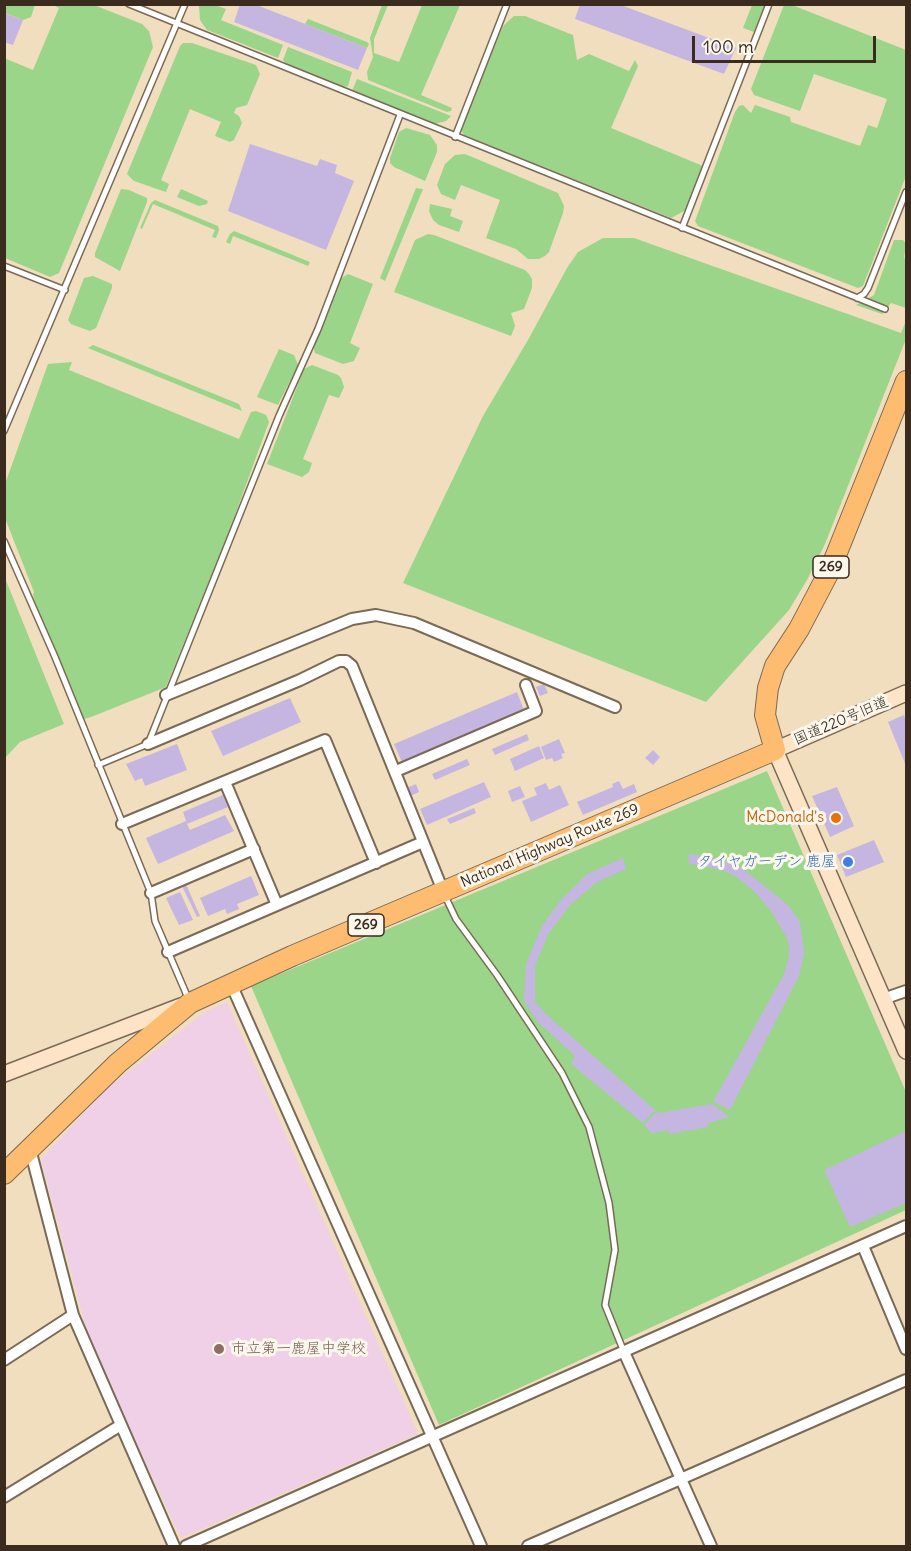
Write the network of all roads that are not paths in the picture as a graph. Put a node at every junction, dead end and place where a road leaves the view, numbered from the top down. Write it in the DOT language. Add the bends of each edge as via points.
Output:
graph roads {
  1 [pos="129,4"];
  2 [pos="185,4"];
  3 [pos="507,4"];
  4 [pos="769,4"];
  5 [pos="177,24"];
  6 [pos="400,115"];
  7 [pos="455,137"];
  8 [pos="906,192"];
  9 [pos="682,228"];
  10 [pos="4,266"];
  11 [pos="65,290"];
  12 [pos="857,298"];
  13 [pos="885,309"];
  14 [pos="906,381"];
  15 [pos="4,431"];
  16 [pos="4,541"];
  17 [pos="526,686"];
  18 [pos="906,693"];
  19 [pos="166,694"];
  20 [pos="615,707"];
  21 [pos="148,744"];
  22 [pos="775,750"];
  23 [pos="98,765"];
  24 [pos="396,771"];
  25 [pos="225,782"];
  26 [pos="122,824"];
  27 [pos="423,842"];
  28 [pos="254,849"];
  29 [pos="376,863"];
  30 [pos="443,891"];
  31 [pos="151,893"];
  32 [pos="277,905"];
  33 [pos="168,952"];
  34 [pos="231,984"];
  35 [pos="906,991"];
  36 [pos="883,999"];
  37 [pos="190,1003"];
  38 [pos="906,1051"];
  39 [pos="4,1074"];
  40 [pos="30,1149"];
  41 [pos="4,1174"];
  42 [pos="906,1226"];
  43 [pos="863,1246"];
  44 [pos="73,1315"];
  45 [pos="906,1349"];
  46 [pos="624,1352"];
  47 [pos="4,1360"];
  48 [pos="906,1380"];
  49 [pos="121,1425"];
  50 [pos="433,1437"];
  51 [pos="681,1479"];
  52 [pos="4,1497"];
  53 [pos="174,1546"];
  54 [pos="186,1546"];
  55 [pos="480,1546"];
  56 [pos="528,1546"];
  57 [pos="711,1546"];
  1 -- 5 [label="lane"];
  2 -- 5 [label="lane"];
  3 -- 7 [label="lane"];
  4 -- 9 [label="lane"];
  5 -- 6 [label="lane"];
  5 -- 11 [label="lane"];
  6 -- 7 [label="lane"];
  6 -- 19 [label="lane" via="318,329"];
  7 -- 9 [label="lane"];
  8 -- 12 [label="lane" via="868,288"];
  9 -- 12 [label="lane"];
  10 -- 11 [label="lane"];
  11 -- 15 [label="lane"];
  12 -- 13 [label="lane"];
  14 -- 22 [label="highway, 269" via="830,570 775,666 765,715"];
  16 -- 23 [label="lane"];
  17 -- 24 [label="street" via="536,711"];
  18 -- 22 [label="street, 国道220号旧道"];
  19 -- 20 [label="street" via="352,619 376,615 414,622"];
  19 -- 21 [label="lane"];
  21 -- 23 [label="lane"];
  21 -- 24 [label="street" via="346,661 352,666"];
  22 -- 30 [label="highway, National Highway Route 269 / 269"];
  22 -- 36 [label="street"];
  23 -- 26 [label="lane"];
  24 -- 27 [label="street"];
  25 -- 26 [label="street"];
  25 -- 28 [label="street"];
  25 -- 29 [label="street" via="325,740"];
  26 -- 31 [label="lane"];
  27 -- 29 [label="street"];
  27 -- 30 [label="street"];
  28 -- 31 [label="street"];
  28 -- 32 [label="street"];
  29 -- 32 [label="street"];
  30 -- 34 [label="highway, National Highway Route 269 / 269"];
  30 -- 46 [label="lane" via="456,919 562,1073 589,1127 609,1203 615,1250 605,1305"];
  31 -- 33 [label="lane" via="155,921"];
  32 -- 33 [label="street"];
  33 -- 37 [label="lane"];
  34 -- 37 [label="highway, National Highway Route 269 / 269"];
  34 -- 50 [label="street"];
  35 -- 36 [label="street"];
  36 -- 38 [label="street"];
  37 -- 39 [label="street"];
  37 -- 40 [label="highway, National Highway Route 269 / 269" via="118,1063"];
  40 -- 41 [label="highway, National Highway Route 269 / 269"];
  40 -- 44 [label="street"];
  42 -- 43 [label="street"];
  43 -- 45 [label="street"];
  43 -- 46 [label="street"];
  44 -- 47 [label="street"];
  44 -- 49 [label="street"];
  46 -- 50 [label="street"];
  46 -- 51 [label="street"];
  48 -- 51 [label="street"];
  49 -- 52 [label="street"];
  49 -- 53 [label="street"];
  50 -- 54 [label="street"];
  50 -- 55 [label="street"];
  51 -- 56 [label="street"];
  51 -- 57 [label="street"];
}
